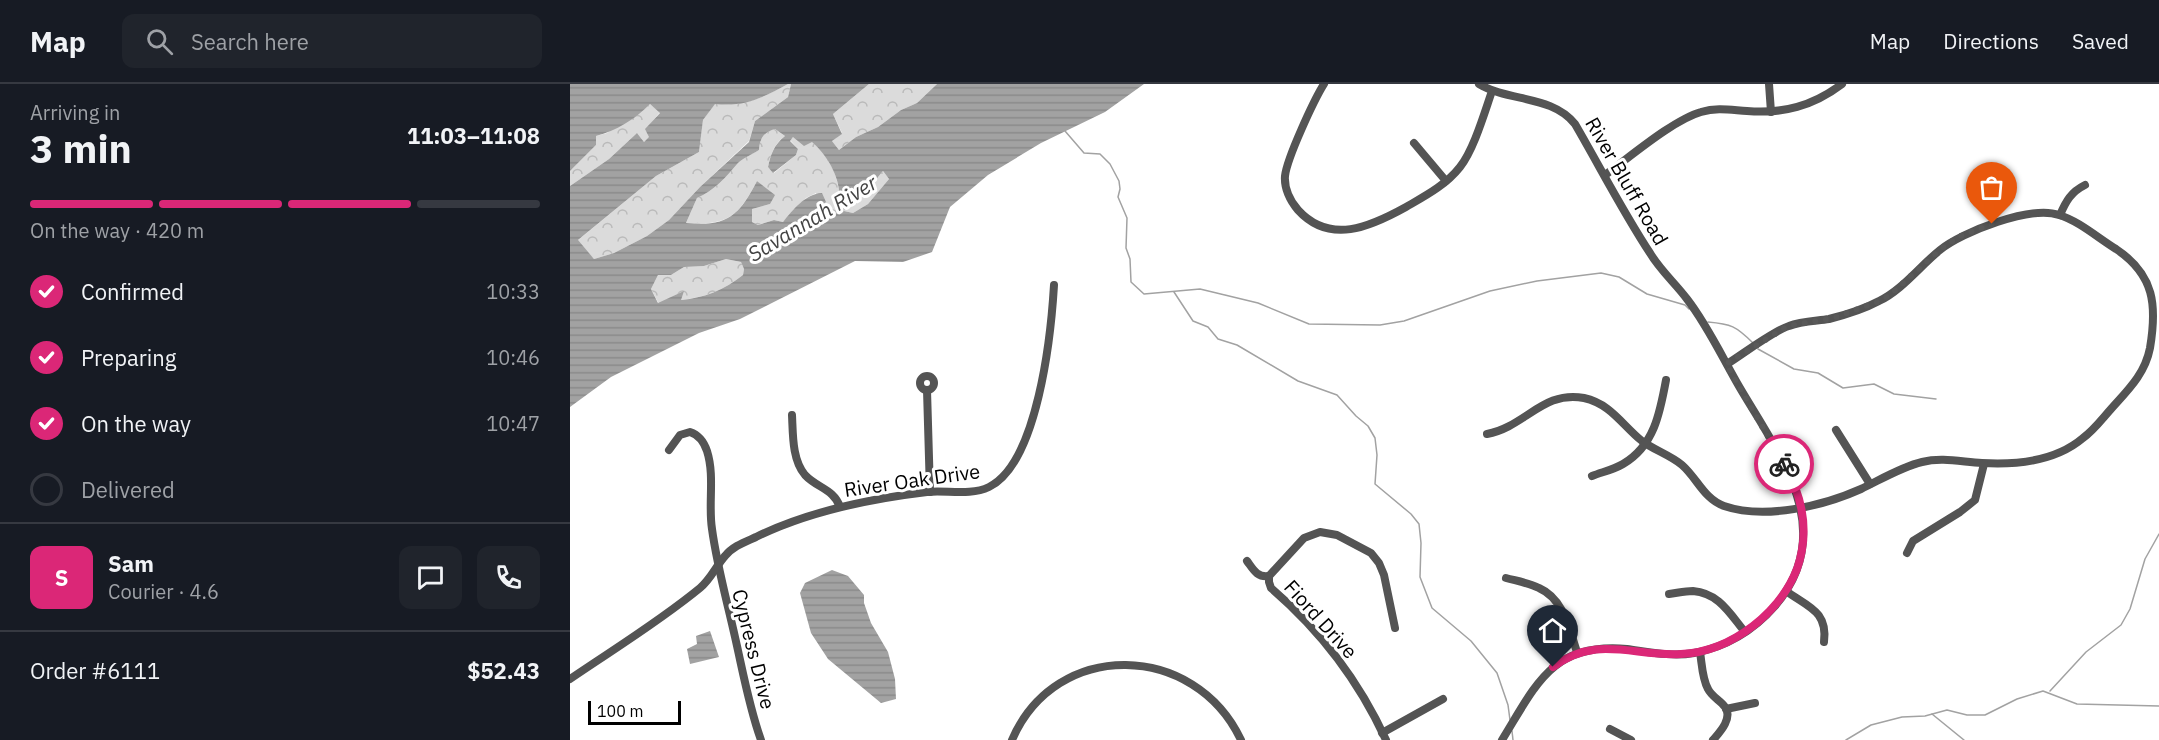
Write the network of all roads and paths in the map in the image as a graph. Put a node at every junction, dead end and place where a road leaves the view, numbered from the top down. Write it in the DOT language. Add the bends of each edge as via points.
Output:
graph roads {
  1 [pos="1324,84"];
  2 [pos="1479,84"];
  3 [pos="1769,84"];
  4 [pos="1842,84"];
  5 [pos="1492,91"];
  6 [pos="1771,111"];
  7 [pos="1414,143"];
  8 [pos="1605,176"];
  9 [pos="1446,181"];
  10 [pos="2085,185"];
  11 [pos="2060,215"];
  12 [pos="1053,285"];
  13 [pos="1726,364"];
  14 [pos="1666,380"];
  15 [pos="927,390"];
  16 [pos="792,415"];
  17 [pos="1836,430"];
  18 [pos="1487,434"];
  19 [pos="1645,443"];
  20 [pos="669,450"];
  21 [pos="1984,464"];
  22 [pos="1592,476"];
  23 [pos="1870,484"];
  24 [pos="930,492"];
  25 [pos="840,507"];
  26 [pos="1801,507"];
  27 [pos="1907,553"];
  28 [pos="1247,561"];
  29 [pos="717,566"];
  30 [pos="1269,576"];
  31 [pos="1506,578"];
  32 [pos="1785,591"];
  33 [pos="1669,594"];
  34 [pos="1395,628"];
  35 [pos="1745,632"];
  36 [pos="1824,642"];
  37 [pos="1577,652"];
  38 [pos="1700,652"];
  39 [pos="570,678"];
  40 [pos="1443,699"];
  41 [pos="1755,703"];
  42 [pos="1726,709"];
  43 [pos="1610,729"];
  44 [pos="1384,736"];
  45 [pos="761,740"];
  46 [pos="1012,740"];
  47 [pos="1241,740"];
  48 [pos="1502,740"];
  49 [pos="1630,740"];
  50 [pos="1713,740"];
  1 -- 9 [label="street" via="1285,174 1290,199 1307,220 1332,230 1369,225"];
  2 -- 5 [label="street, River Bluff Road"];
  3 -- 6 [label="street"];
  4 -- 6 [label="street" via="1806,105"];
  5 -- 8 [label="street, River Bluff Road" via="1550,105 1567,114"];
  5 -- 9 [label="street" via="1467,157"];
  6 -- 8 [label="street" via="1718,109 1690,116"];
  7 -- 9 [label="street"];
  8 -- 13 [label="street, River Bluff Road" via="1642,242 1688,300"];
  10 -- 11 [label="street" via="2068,197"];
  11 -- 13 [label="street" via="2050,212 2010,218 1958,237 1880,301 1834,318 1788,326"];
  11 -- 21 [label="street" via="2125,256 2146,279 2155,311 2148,357 2141,375 2094,429 2072,446 2038,460"];
  12 -- 24 [label="street, River Oak Drive" via="1048,340 1032,424 1018,455 1004,475 990,486 962,492"];
  13 -- 26 [label="street, River Bluff Road" via="1789,473"];
  14 -- 19 [label="street" via="1658,423"];
  15 -- 24 [label="street"];
  16 -- 25 [label="street" via="800,466 810,480 833,494"];
  17 -- 23 [label="street"];
  18 -- 19 [label="street" via="1509,428 1551,400 1571,397 1607,407"];
  19 -- 22 [label="street" via="1621,466"];
  19 -- 26 [label="street" via="1678,462 1721,505 1767,513"];
  20 -- 29 [label="street, Cypress Drive" via="680,435 690,432 699,436 706,449"];
  21 -- 23 [label="street" via="1922,462"];
  21 -- 27 [label="street" via="1975,500 1913,541"];
  23 -- 26 [label="street"];
  24 -- 25 [label="street, River Oak Drive"];
  25 -- 29 [label="street, River Oak Drive" via="758,536 732,550"];
  26 -- 32 [label="street, River Bluff Road" via="1802,551"];
  28 -- 30 [label="street, Fiord Drive" via="1257,573"];
  29 -- 39 [label="street, River Oak Drive" via="688,598"];
  29 -- 45 [label="street, Cypress Drive"];
  30 -- 34 [label="street" via="1304,538 1320,532 1337,535 1371,553 1379,563"];
  30 -- 44 [label="street, Fiord Drive" via="1271,588 1306,619 1333,651"];
  31 -- 37 [label="street" via="1538,587 1554,599"];
  32 -- 35 [label="street, River Bluff Road" via="1771,610"];
  32 -- 36 [label="street" via="1821,617"];
  33 -- 35 [label="street" via="1692,591 1712,596"];
  35 -- 38 [label="street, River Bluff Road"];
  37 -- 38 [label="street, River Bluff Road" via="1610,648 1670,654"];
  37 -- 48 [label="street" via="1540,680"];
  38 -- 42 [label="street" via="1707,687"];
  40 -- 44 [label="street"];
  41 -- 42 [label="street"];
  42 -- 50 [label="street" via="1726,722"];
  43 -- 49 [label="street"];
  46 -- 47 [label="street" via="1028,712 1062,683 1100,668 1132,664 1165,671 1197,687 1220,707"];
}
